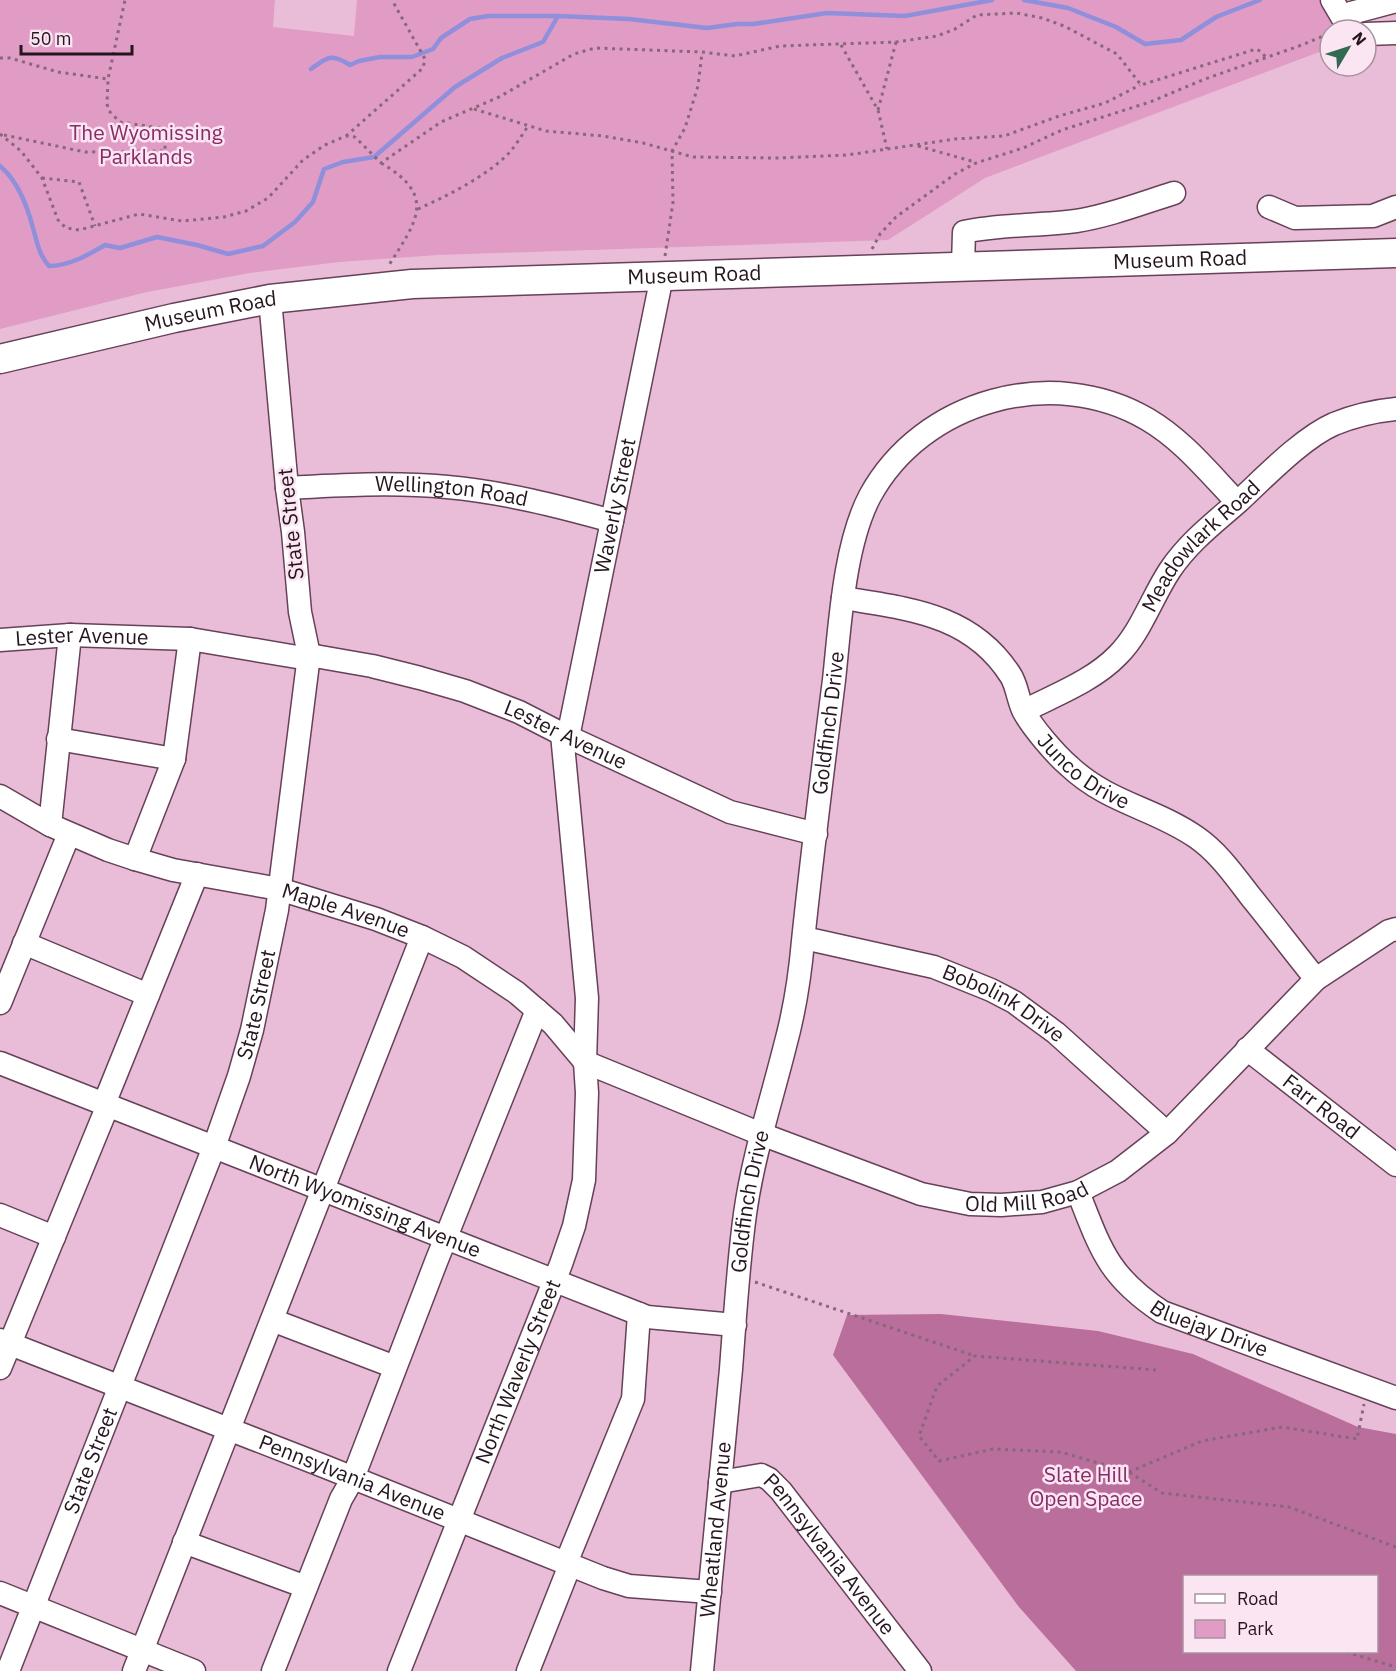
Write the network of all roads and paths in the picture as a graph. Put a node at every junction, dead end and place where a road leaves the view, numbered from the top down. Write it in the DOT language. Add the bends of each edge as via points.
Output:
graph roads {
  1 [pos="125,0"];
  2 [pos="392,0"];
  3 [pos="1396,1"];
  4 [pos="1340,13"];
  5 [pos="1396,33"];
  6 [pos="1378,34"];
  7 [pos="896,42"];
  8 [pos="840,44"];
  9 [pos="702,52"];
  10 [pos="0,58"];
  11 [pos="1266,58"];
  12 [pos="108,79"];
  13 [pos="1141,85"];
  14 [pos="472,109"];
  15 [pos="878,110"];
  16 [pos="528,126"];
  17 [pos="1,134"];
  18 [pos="346,136"];
  19 [pos="916,145"];
  20 [pos="887,149"];
  21 [pos="672,151"];
  22 [pos="381,163"];
  23 [pos="976,163"];
  24 [pos="42,178"];
  25 [pos="1174,193"];
  26 [pos="1269,207"];
  27 [pos="1396,207"];
  28 [pos="418,208"];
  29 [pos="95,226"];
  30 [pos="1396,253"];
  31 [pos="963,266"];
  32 [pos="862,269"];
  33 [pos="662,276"];
  34 [pos="372,288"];
  35 [pos="270,299"];
  36 [pos="0,359"];
  37 [pos="1396,409"];
  38 [pos="287,488"];
  39 [pos="1237,502"];
  40 [pos="612,521"];
  41 [pos="843,598"];
  42 [pos="70,634"];
  43 [pos="190,639"];
  44 [pos="0,640"];
  45 [pos="309,657"];
  46 [pos="1024,711"];
  47 [pos="565,736"];
  48 [pos="58,739"];
  49 [pos="174,759"];
  50 [pos="0,796"];
  51 [pos="59,830"];
  52 [pos="816,834"];
  53 [pos="135,859"];
  54 [pos="197,874"];
  55 [pos="279,889"];
  56 [pos="1396,929"];
  57 [pos="422,937"];
  58 [pos="804,938"];
  59 [pos="24,943"];
  60 [pos="1316,979"];
  61 [pos="148,995"];
  62 [pos="0,1003"];
  63 [pos="537,1010"];
  64 [pos="1247,1049"];
  65 [pos="585,1062"];
  66 [pos="0,1063"];
  67 [pos="106,1105"];
  68 [pos="1167,1133"];
  69 [pos="761,1134"];
  70 [pos="214,1147"];
  71 [pos="1396,1165"];
  72 [pos="323,1190"];
  73 [pos="1078,1192"];
  74 [pos="0,1215"];
  75 [pos="54,1237"];
  76 [pos="446,1239"];
  77 [pos="739,1278"];
  78 [pos="554,1282"];
  79 [pos="639,1314"];
  80 [pos="272,1320"];
  81 [pos="735,1325"];
  82 [pos="5,1342"];
  83 [pos="975,1356"];
  84 [pos="395,1367"];
  85 [pos="0,1368"];
  86 [pos="1156,1370"];
  87 [pos="119,1387"];
  88 [pos="729,1388"];
  89 [pos="1367,1389"];
  90 [pos="1396,1398"];
  91 [pos="230,1431"];
  92 [pos="1129,1472"];
  93 [pos="353,1478"];
  94 [pos="720,1482"];
  95 [pos="459,1520"];
  96 [pos="184,1542"];
  97 [pos="1396,1547"];
  98 [pos="568,1564"];
  99 [pos="306,1587"];
  100 [pos="710,1592"];
  101 [pos="0,1593"];
  102 [pos="32,1606"];
  103 [pos="1349,1653"];
  104 [pos="138,1661"];
  105 [pos="1396,1667"];
  106 [pos="8,1671"];
  107 [pos="194,1671"];
  108 [pos="273,1671"];
  109 [pos="399,1671"];
  110 [pos="528,1671"];
  111 [pos="702,1671"];
  112 [pos="920,1671"];
  1 -- 12 [label="path"];
  2 -- 18 [label="path" via="425,59 423,68"];
  3 -- 4 [label="street"];
  4 -- 11 [label="path" via="1321,37"];
  5 -- 6 [label="street"];
  7 -- 8 [label="path"];
  7 -- 13 [label="path" via="937,36 977,15 1016,13 1053,22 1117,54"];
  7 -- 15 [label="path"];
  8 -- 9 [label="path" via="780,46 735,56"];
  8 -- 15 [label="path"];
  9 -- 14 [label="path" via="595,48 574,54"];
  9 -- 21 [label="path" via="698,86 685,128"];
  10 -- 12 [label="path"];
  11 -- 13 [label="path" via="1256,49"];
  11 -- 23 [label="path"];
  12 -- 17 [label="path" via="109,111 120,122 160,128 165,136 165,151 85,152"];
  13 -- 19 [label="path" via="1105,103 1004,136"];
  14 -- 16 [label="path"];
  14 -- 22 [label="path" via="441,122"];
  15 -- 20 [label="path"];
  16 -- 21 [label="path"];
  16 -- 28 [label="path" via="508,153 476,179"];
  17 -- 24 [label="path" via="21,151"];
  18 -- 22 [label="path" via="355,137"];
  18 -- 29 [label="path" via="303,160 267,198 246,211 182,220 139,214"];
  19 -- 20 [label="path"];
  19 -- 23 [label="path"];
  20 -- 21 [label="path" via="778,158 693,157"];
  21 -- 33 [label="path" via="673,202"];
  22 -- 28 [label="path" via="402,178"];
  23 -- 32 [label="path" via="896,217 880,234"];
  24 -- 29 [label="path" via="79,182"];
  24 -- 29 [label="path" via="51,206 66,228"];
  25 -- 31 [label="street" via="1077,221 964,232"];
  26 -- 27 [label="street" via="1296,218 1373,216"];
  28 -- 34 [label="path" via="415,222"];
  30 -- 31 [label="main road, Museum Road"];
  31 -- 32 [label="main road, Museum Road"];
  32 -- 33 [label="main road, Museum Road"];
  33 -- 34 [label="main road, Museum Road"];
  33 -- 40 [label="street, Waverly Street"];
  34 -- 35 [label="main road, Museum Road"];
  35 -- 36 [label="main road, Museum Road"];
  35 -- 38 [label="street, State Street"];
  37 -- 39 [label="street, Meadowlark Road" via="1375,411 1333,425 1294,452"];
  38 -- 40 [label="street, Wellington Road" via="367,484 447,487 504,495"];
  38 -- 45 [label="street, State Street" via="300,612"];
  39 -- 41 [label="street, Goldfinch Drive" via="1171,435 1128,409 1079,394 997,399 943,421 915,440 890,466 869,497 856,530"];
  39 -- 46 [label="street, Meadowlark Road" via="1181,556 1118,656 1096,673"];
  40 -- 47 [label="street, Waverly Street"];
  41 -- 46 [label="street, Junco Drive" via="935,616 968,632 998,659 1011,677"];
  41 -- 52 [label="street, Goldfinch Drive"];
  42 -- 43 [label="street, Lester Avenue"];
  42 -- 44 [label="street, Lester Avenue"];
  42 -- 48 [label="street"];
  43 -- 45 [label="street, Lester Avenue"];
  43 -- 49 [label="street"];
  45 -- 47 [label="street, Lester Avenue" via="391,671 465,691 519,712"];
  45 -- 55 [label="street, State Street"];
  46 -- 60 [label="street, Junco Drive" via="1056,754 1084,780 1184,829 1212,850"];
  47 -- 52 [label="street, Lester Avenue" via="730,812"];
  47 -- 65 [label="street, Waverly Street" via="586,998"];
  48 -- 49 [label="street"];
  48 -- 51 [label="street"];
  49 -- 53 [label="street"];
  50 -- 51 [label="street, Maple Avenue"];
  51 -- 53 [label="street, Maple Avenue"];
  51 -- 59 [label="street"];
  52 -- 58 [label="street, Goldfinch Drive"];
  53 -- 54 [label="street, Maple Avenue"];
  54 -- 55 [label="street, Maple Avenue"];
  54 -- 61 [label="street"];
  55 -- 57 [label="street, Maple Avenue"];
  55 -- 70 [label="street, State Street" via="252,1030"];
  56 -- 60 [label="street, Old Mill Road"];
  57 -- 63 [label="street, Maple Avenue" via="463,957"];
  57 -- 72 [label="street"];
  58 -- 68 [label="street, Bobolink Drive" via="934,967 991,990 1056,1033"];
  58 -- 69 [label="street, Goldfinch Drive" via="788,1034"];
  59 -- 61 [label="street"];
  59 -- 62 [label="street"];
  60 -- 64 [label="street, Old Mill Road"];
  61 -- 67 [label="street"];
  63 -- 65 [label="street, Maple Avenue"];
  63 -- 76 [label="street"];
  64 -- 68 [label="street, Old Mill Road"];
  64 -- 71 [label="street, Farr Road"];
  65 -- 69 [label="street, Old Mill Road"];
  65 -- 78 [label="street, North Waverly Street" via="584,1180 574,1226"];
  66 -- 67 [label="street, North Wyomissing Avenue"];
  67 -- 70 [label="street, North Wyomissing Avenue"];
  67 -- 75 [label="street"];
  68 -- 73 [label="street, Old Mill Road" via="1118,1171"];
  69 -- 73 [label="street, Old Mill Road" via="921,1194 970,1204 1042,1202"];
  69 -- 77 [label="street, Goldfinch Drive" via="745,1213"];
  70 -- 72 [label="street, North Wyomissing Avenue"];
  70 -- 87 [label="street, State Street"];
  72 -- 76 [label="street, North Wyomissing Avenue"];
  72 -- 80 [label="street"];
  73 -- 89 [label="street, Bluejay Drive" via="1102,1253 1138,1296 1154,1307 1174,1318"];
  74 -- 75 [label="street"];
  75 -- 82 [label="street"];
  76 -- 78 [label="street, North Wyomissing Avenue"];
  76 -- 84 [label="street"];
  77 -- 81 [label="street, Goldfinch Drive"];
  77 -- 83 [label="path"];
  78 -- 79 [label="street, North Wyomissing Avenue"];
  78 -- 95 [label="street, North Waverly Street"];
  79 -- 81 [label="street, North Wyomissing Avenue"];
  79 -- 98 [label="street" via="633,1399"];
  80 -- 84 [label="street"];
  80 -- 91 [label="street"];
  81 -- 88 [label="street, Goldfinch Drive"];
  82 -- 85 [label="street"];
  82 -- 87 [label="street, Pennsylvania Avenue"];
  83 -- 86 [label="path"];
  83 -- 92 [label="path" via="937,1386 919,1436 939,1461 993,1449 1062,1452"];
  84 -- 93 [label="street"];
  87 -- 91 [label="street, Pennsylvania Avenue"];
  87 -- 102 [label="street, State Street"];
  88 -- 94 [label="street, Wheatland Avenue"];
  89 -- 90 [label="street, Bluejay Drive"];
  89 -- 92 [label="path" via="1357,1439 1282,1427 1203,1441"];
  91 -- 93 [label="street, Pennsylvania Avenue"];
  91 -- 96 [label="street"];
  92 -- 97 [label="path" via="1162,1493 1289,1508"];
  93 -- 95 [label="street, Pennsylvania Avenue"];
  93 -- 99 [label="street"];
  94 -- 100 [label="street, Wheatland Avenue"];
  94 -- 112 [label="street, Pennsylvania Avenue" via="761,1475 769,1479"];
  95 -- 98 [label="street, Pennsylvania Avenue"];
  95 -- 109 [label="street, North Waverly Street"];
  96 -- 99 [label="street"];
  96 -- 104 [label="street"];
  98 -- 100 [label="street, Pennsylvania Avenue" via="629,1586"];
  98 -- 110 [label="street"];
  99 -- 108 [label="street"];
  100 -- 111 [label="street, Wheatland Avenue"];
  101 -- 102 [label="street"];
  102 -- 104 [label="street"];
  102 -- 106 [label="street, State Street"];
  103 -- 105 [label="path"];
  104 -- 107 [label="street"];
}
